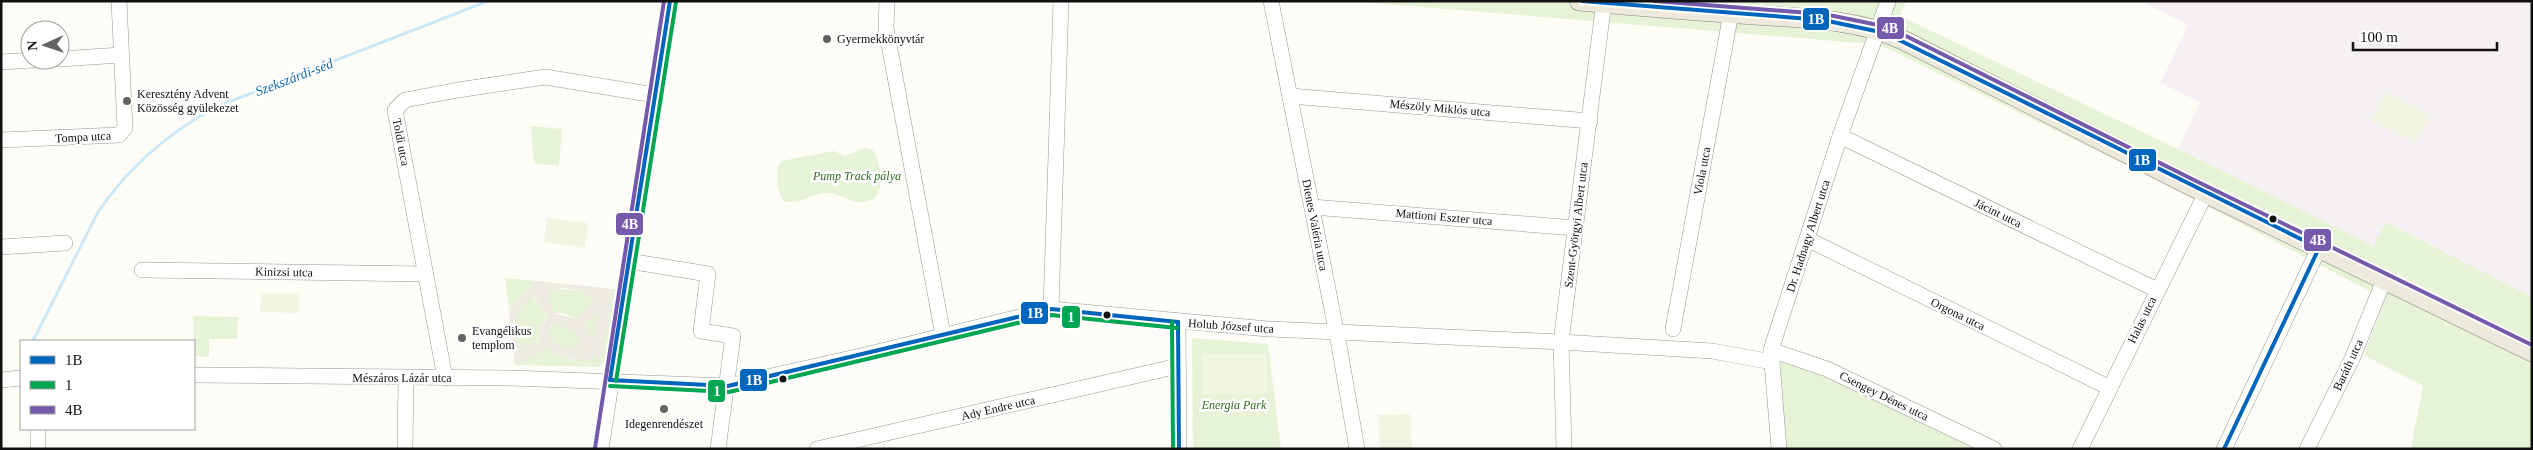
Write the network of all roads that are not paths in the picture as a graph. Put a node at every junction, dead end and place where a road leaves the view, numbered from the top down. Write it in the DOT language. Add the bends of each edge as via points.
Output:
graph roads {
  1 [pos="119,1"];
  2 [pos="670,1"];
  3 [pos="887,1"];
  4 [pos="1061,1"];
  5 [pos="1271,1"];
  6 [pos="1579,1"];
  7 [pos="1888,1"];
  8 [pos="1604,2"];
  9 [pos="1731,13"];
  10 [pos="1877,29"];
  11 [pos="121,55"];
  12 [pos="70,58"];
  13 [pos="20,61"];
  14 [pos="1,62"];
  15 [pos="655,95"];
  16 [pos="1290,96"];
  17 [pos="1590,121"];
  18 [pos="1840,136"];
  19 [pos="1,140"];
  20 [pos="2206,193"];
  21 [pos="1312,207"];
  22 [pos="1576,228"];
  23 [pos="1807,239"];
  24 [pos="65,243"];
  25 [pos="1,247"];
  26 [pos="2319,248"];
  27 [pos="628,261"];
  28 [pos="142,270"];
  29 [pos="426,274"];
  30 [pos="2384,280"];
  31 [pos="2157,290"];
  32 [pos="1051,309"];
  33 [pos="1178,322"];
  34 [pos="1673,329"];
  35 [pos="1336,330"];
  36 [pos="943,335"];
  37 [pos="1562,342"];
  38 [pos="2532,352"];
  39 [pos="1772,356"];
  40 [pos="1178,366"];
  41 [pos="195,375"];
  42 [pos="406,378"];
  43 [pos="445,378"];
  44 [pos="610,380"];
  45 [pos="728,386"];
  46 [pos="2110,388"];
  47 [pos="38,430"];
  48 [pos="38,449"];
  49 [pos="406,449"];
  50 [pos="600,449"];
  51 [pos="718,449"];
  52 [pos="817,449"];
  53 [pos="1179,449"];
  54 [pos="1357,449"];
  55 [pos="1564,449"];
  56 [pos="1779,449"];
  57 [pos="1994,449"];
  58 [pos="2080,449"];
  59 [pos="2224,449"];
  60 [pos="2307,449"];
  1 -- 11 [label="street, Tompa utca"];
  2 -- 15 [label="street"];
  3 -- 36 [label="street" via="886,28"];
  4 -- 32 [label="street"];
  5 -- 16 [label="street, Dienes Valéria utca"];
  6 -- 8 [label="main road"];
  7 -- 10 [label="street, Dr. Hadnagy Albert utca"];
  8 -- 9 [label="main road"];
  8 -- 17 [label="street, Szent-Györgyi Albert utca"];
  9 -- 10 [label="main road"];
  9 -- 34 [label="street, Viola utca"];
  10 -- 18 [label="street, Dr. Hadnagy Albert utca"];
  10 -- 20 [label="main road"];
  11 -- 12 [label="street"];
  11 -- 19 [label="street, Tompa utca" via="125,128 119,135"];
  13 -- 14 [label="street"];
  15 -- 27 [label="street"];
  15 -- 29 [label="street, Toldi utca" via="545,77 404,100 395,110"];
  16 -- 17 [label="street, Mészöly Miklós utca"];
  16 -- 21 [label="street, Dienes Valéria utca"];
  17 -- 22 [label="street, Szent-Györgyi Albert utca"];
  18 -- 23 [label="street, Dr. Hadnagy Albert utca"];
  18 -- 31 [label="street, Jácint utca"];
  20 -- 26 [label="main road"];
  20 -- 31 [label="street, Halas utca"];
  21 -- 22 [label="street, Mattioni Eszter utca"];
  21 -- 35 [label="street, Dienes Valéria utca"];
  22 -- 37 [label="street, Szent-Györgyi Albert utca"];
  23 -- 39 [label="street, Dr. Hadnagy Albert utca"];
  23 -- 46 [label="street, Orgona utca"];
  24 -- 25 [label="street"];
  26 -- 30 [label="main road"];
  26 -- 59 [label="street"];
  27 -- 44 [label="street"];
  27 -- 45 [label="street" via="708,274 701,331 733,336"];
  28 -- 29 [label="street, Kinizsi utca"];
  29 -- 43 [label="street, Toldi utca"];
  30 -- 38 [label="main road"];
  30 -- 60 [label="street, Baráth utca" via="2352,359"];
  31 -- 46 [label="street, Halas utca"];
  32 -- 33 [label="street, Holub József utca"];
  32 -- 36 [label="street, Holub József utca"];
  33 -- 35 [label="street, Holub József utca"];
  33 -- 40 [label="street"];
  35 -- 37 [label="street, Holub József utca"];
  35 -- 54 [label="street, Dienes Valéria utca"];
  36 -- 45 [label="street, Holub József utca"];
  37 -- 39 [label="street, Csengey Dénes utca"];
  37 -- 55 [label="street, Szent-Györgyi Albert utca"];
  39 -- 56 [label="street, Dr. Hadnagy Albert utca"];
  39 -- 57 [label="street, Csengey Dénes utca" via="1827,369"];
  40 -- 52 [label="street, Ady Endre utca"];
  40 -- 53 [label="street"];
  41 -- 42 [label="street, Mészáros Lázár utca"];
  42 -- 43 [label="street, Mészáros Lázár utca"];
  42 -- 49 [label="street"];
  43 -- 44 [label="street, Mészáros Lázár utca"];
  44 -- 45 [label="street, Holub József utca"];
  44 -- 50 [label="street"];
  45 -- 51 [label="street"];
  46 -- 58 [label="street, Halas utca"];
  47 -- 48 [label="street"];
}
